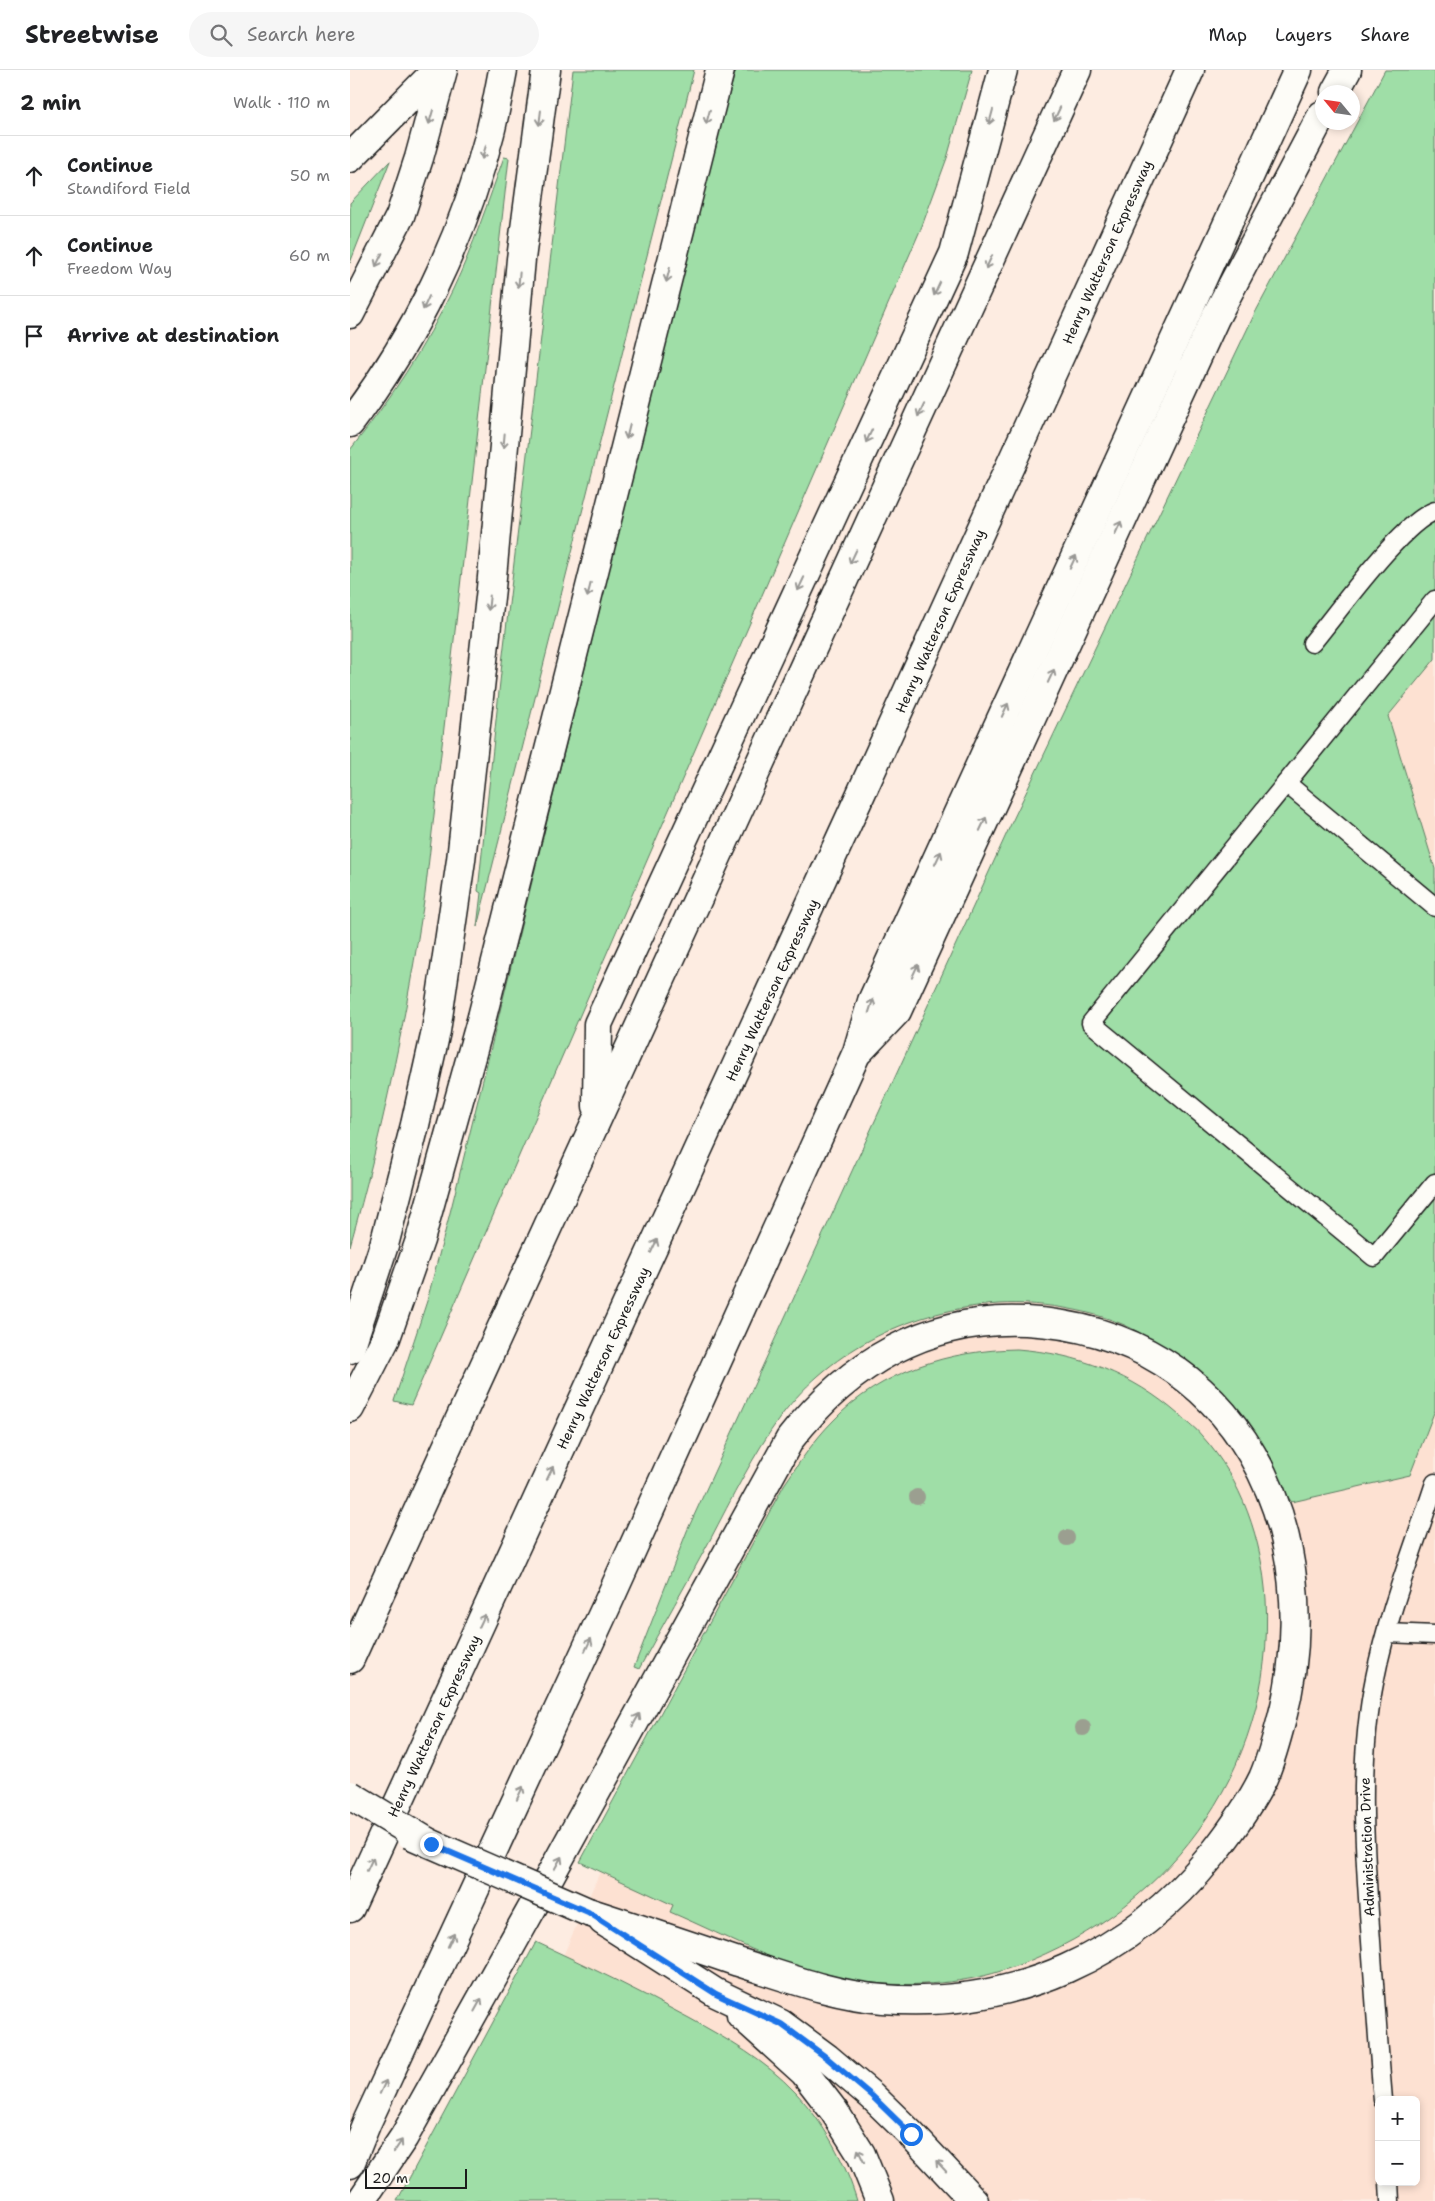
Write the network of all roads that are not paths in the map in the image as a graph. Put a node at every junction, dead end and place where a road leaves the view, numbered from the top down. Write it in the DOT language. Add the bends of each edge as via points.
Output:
graph roads {
  1 [pos="437,70"];
  2 [pos="443,70"];
  3 [pos="503,70"];
  4 [pos="546,70"];
  5 [pos="720,70"];
  6 [pos="1003,70"];
  7 [pos="1077,70"];
  8 [pos="1190,70"];
  9 [pos="1298,70"];
  10 [pos="1347,70"];
  11 [pos="1339,85"];
  12 [pos="1315,128"];
  13 [pos="350,158"];
  14 [pos="350,314"];
  15 [pos="350,423"];
  16 [pos="1435,511"];
  17 [pos="1435,600"];
  18 [pos="1312,643"];
  19 [pos="1286,783"];
  20 [pos="1435,907"];
  21 [pos="857,1052"];
  22 [pos="597,1116"];
  23 [pos="1435,1183"];
  24 [pos="350,1349"];
  25 [pos="350,1408"];
  26 [pos="1435,1483"];
  27 [pos="1387,1633"];
  28 [pos="1435,1635"];
  29 [pos="350,1659"];
  30 [pos="350,1795"];
  31 [pos="350,1809"];
  32 [pos="431,1844"];
  33 [pos="350,1908"];
  34 [pos="588,1912"];
  35 [pos="716,1994"];
  36 [pos="1382,2096"];
  37 [pos="350,2164"];
  38 [pos="1388,2186"];
  39 [pos="361,2201"];
  40 [pos="880,2201"];
  41 [pos="974,2201"];
  42 [pos="1390,2201"];
  1 -- 13 [label="main road"];
  2 -- 14 [label="main road, one-way" via="400,216"];
  3 -- 15 [label="main road, one-way" via="490,133 468,206 427,301 377,388"];
  4 -- 24 [label="main road, one-way" via="522,259 462,850 436,1031 384,1245"];
  5 -- 25 [label="main road, one-way" via="480,1026 420,1240 386,1338"];
  6 -- 22 [label="main road, one-way" via="954,252 598,1024"];
  7 -- 22 [label="main road, one-way"];
  33 -- 8 [label="main road, Henry Watterson Expressway, one-way"];
  21 -- 9 [label="main road, one-way" via="872,1001"];
  10 -- 11 [label="main road"];
  21 -- 12 [label="main road, one-way" via="897,1011 1214,318"];
  16 -- 18 [label="lane" via="1400,536"];
  17 -- 19 [label="lane"];
  19 -- 20 [label="lane"];
  19 -- 23 [label="lane" via="1091,1023 1374,1257"];
  37 -- 21 [label="main road, one-way"];
  22 -- 29 [label="main road"];
  26 -- 27 [label="lane, Administration Drive"];
  27 -- 28 [label="lane"];
  27 -- 36 [label="lane, Administration Drive" via="1369,1714 1363,1786"];
  30 -- 32 [label="main road, bridge"];
  31 -- 32 [label="main road, bridge"];
  32 -- 34 [label="main road, bridge"];
  34 -- 35 [label="main road"];
  39 -- 34 [label="main road, one-way" via="404,2137 790,1439 836,1388 866,1364 898,1346 936,1332 975,1323 1056,1323 1129,1344 1163,1363 1210,1399 1234,1427 1261,1470 1278,1510 1291,1562 1296,1610 1288,1698 1262,1778 1233,1829 1195,1876 1151,1919 1103,1951 1056,1974 979,1996 929,2000 840,1993"];
  40 -- 35 [label="main road, one-way" via="861,2154 804,2072"];
  41 -- 35 [label="main road, one-way" via="898,2122 827,2058 781,2024"];
  38 -- 42 [label="lane"];
}
